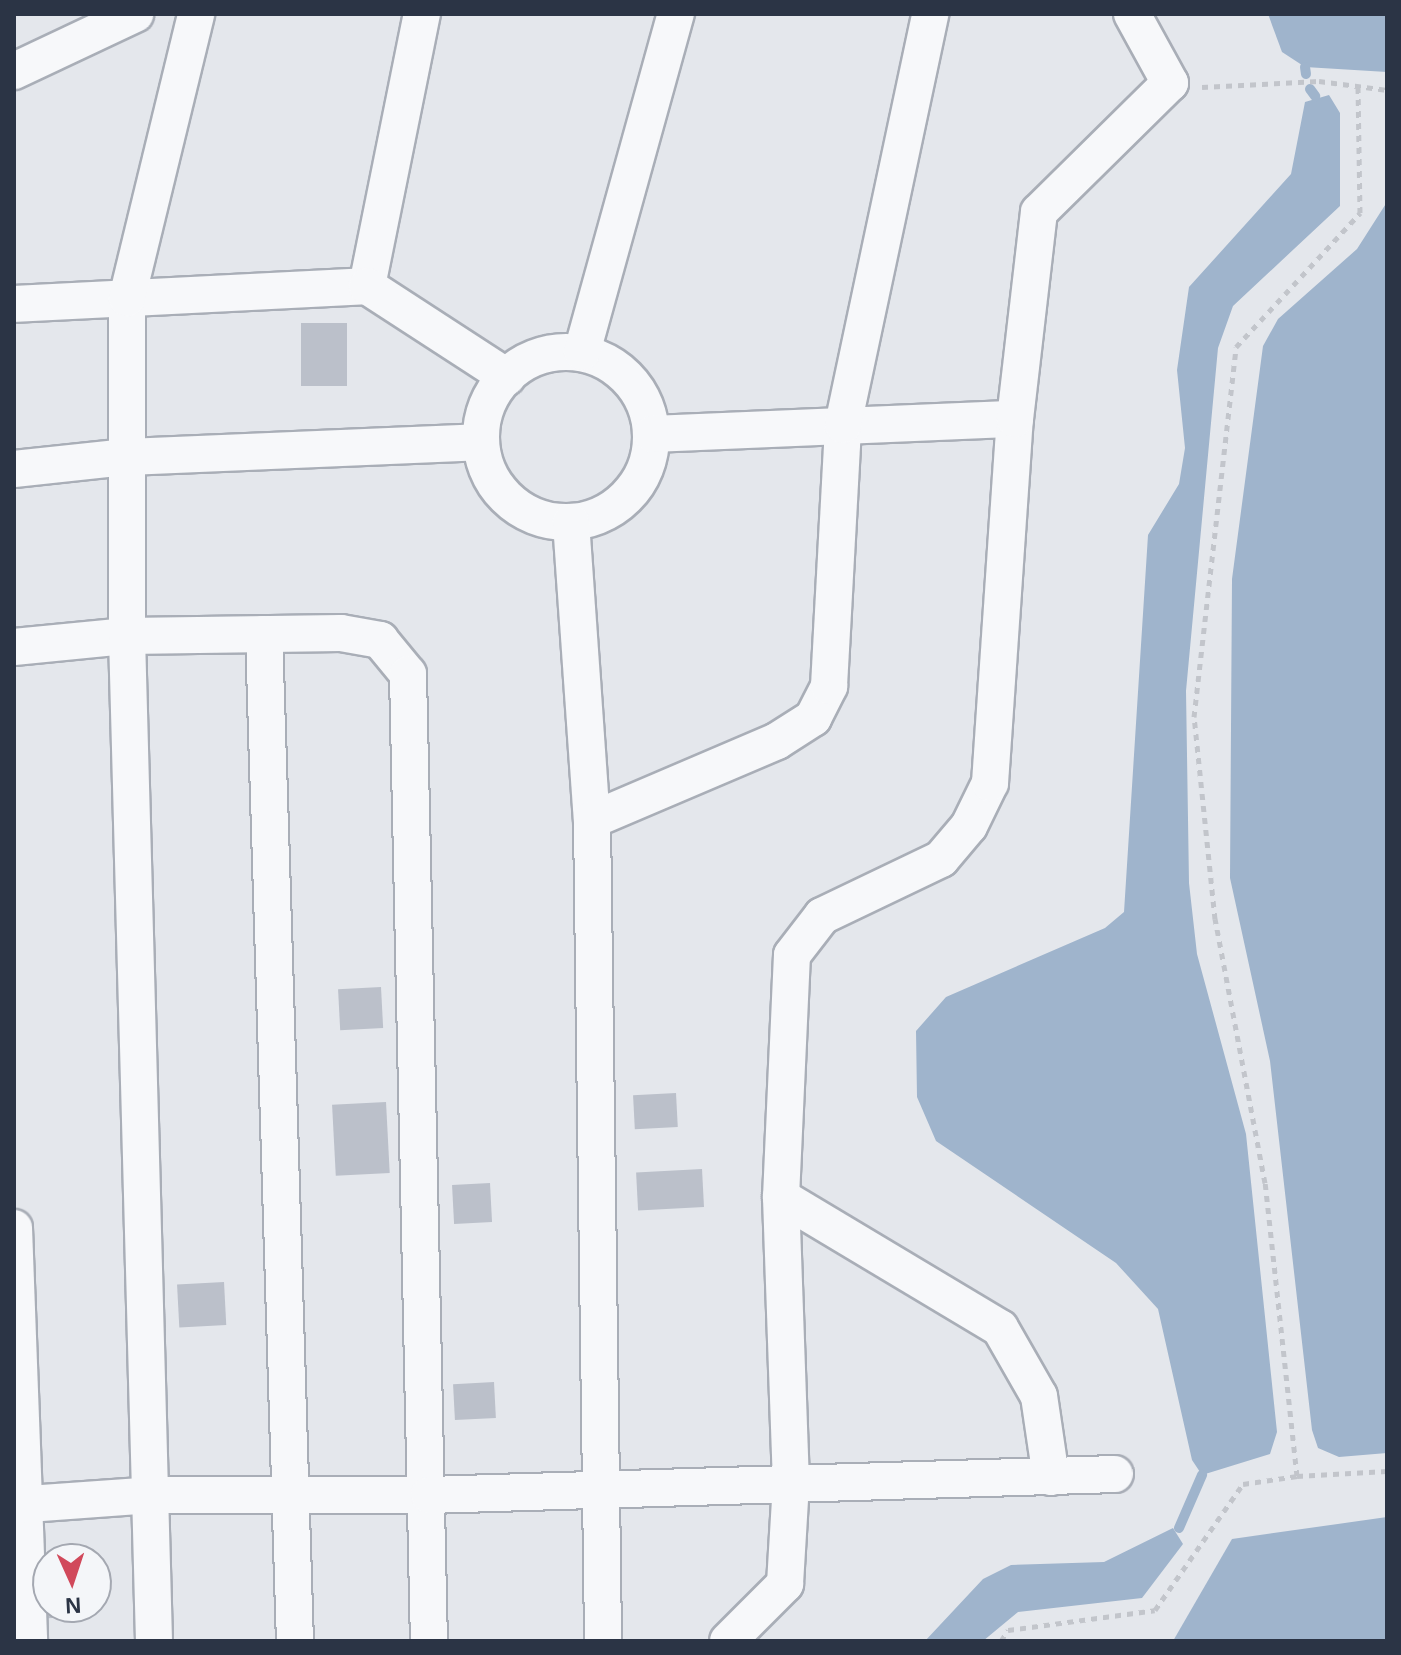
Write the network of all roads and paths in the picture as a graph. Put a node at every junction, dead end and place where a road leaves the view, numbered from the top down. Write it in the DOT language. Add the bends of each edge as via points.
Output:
graph roads {
  1 [pos="135,14"];
  2 [pos="196,14"];
  3 [pos="422,14"];
  4 [pos="676,14"];
  5 [pos="930,14"];
  6 [pos="1132,14"];
  7 [pos="14,71"];
  8 [pos="1170,83"];
  9 [pos="1358,83"];
  10 [pos="1387,90"];
  11 [pos="367,286"];
  12 [pos="127,298"];
  13 [pos="14,304"];
  14 [pos="582,352"];
  15 [pos="507,377"];
  16 [pos="1015,419"];
  17 [pos="843,425"];
  18 [pos="652,434"];
  19 [pos="479,442"];
  20 [pos="127,457"];
  21 [pos="14,469"];
  22 [pos="571,522"];
  23 [pos="264,634"];
  24 [pos="127,636"];
  25 [pos="14,647"];
  26 [pos="592,820"];
  27 [pos="781,1197"];
  28 [pos="14,1228"];
  29 [pos="1387,1471"];
  30 [pos="1115,1474"];
  31 [pos="1297,1476"];
  32 [pos="1051,1477"];
  33 [pos="791,1484"];
  34 [pos="601,1489"];
  35 [pos="290,1492"];
  36 [pos="152,1495"];
  37 [pos="429,1495"];
  38 [pos="18,1505"];
  39 [pos="29,1641"];
  40 [pos="154,1641"];
  41 [pos="295,1641"];
  42 [pos="429,1641"];
  43 [pos="603,1641"];
  44 [pos="728,1641"];
  45 [pos="1001,1641"];
  1 -- 7 [label="street"];
  2 -- 12 [label="street"];
  3 -- 11 [label="street"];
  4 -- 14 [label="street"];
  5 -- 17 [label="street"];
  6 -- 8 [label="street"];
  8 -- 9 [label="path" via="1225,89"];
  8 -- 16 [label="street" via="1039,212"];
  9 -- 10 [label="path"];
  9 -- 31 [label="path" via="1360,213 1236,347 1194,717 1215,919 1265,1183"];
  11 -- 12 [label="street"];
  11 -- 15 [label="street"];
  12 -- 13 [label="street"];
  12 -- 20 [label="street"];
  14 -- 15 [label="street" via="528,360"];
  14 -- 18 [label="street" via="615,366 640,392"];
  15 -- 19 [label="street" via="481,419"];
  16 -- 17 [label="street"];
  16 -- 27 [label="street" via="990,783 969,826 941,859 822,916 792,955"];
  17 -- 18 [label="street"];
  17 -- 26 [label="street" via="829,686 813,718 777,741"];
  18 -- 22 [label="street" via="639,484 619,506"];
  19 -- 20 [label="street"];
  19 -- 22 [label="street" via="489,477 517,509"];
  20 -- 21 [label="street"];
  20 -- 24 [label="street"];
  22 -- 26 [label="street"];
  23 -- 24 [label="street"];
  23 -- 35 [label="street"];
  23 -- 37 [label="street" via="380,640 408,674"];
  24 -- 25 [label="street"];
  24 -- 36 [label="street"];
  26 -- 34 [label="street"];
  27 -- 32 [label="street" via="1000,1328 1039,1396"];
  27 -- 33 [label="street"];
  28 -- 38 [label="street"];
  29 -- 31 [label="path"];
  30 -- 32 [label="street"];
  31 -- 45 [label="path" via="1243,1484 1155,1610 1008,1630"];
  32 -- 33 [label="street"];
  33 -- 34 [label="street"];
  33 -- 44 [label="street" via="785,1584"];
  34 -- 37 [label="street"];
  34 -- 43 [label="street"];
  35 -- 36 [label="street"];
  35 -- 37 [label="street"];
  35 -- 41 [label="street"];
  36 -- 38 [label="street"];
  36 -- 40 [label="street"];
  37 -- 42 [label="street"];
  38 -- 39 [label="street"];
}
